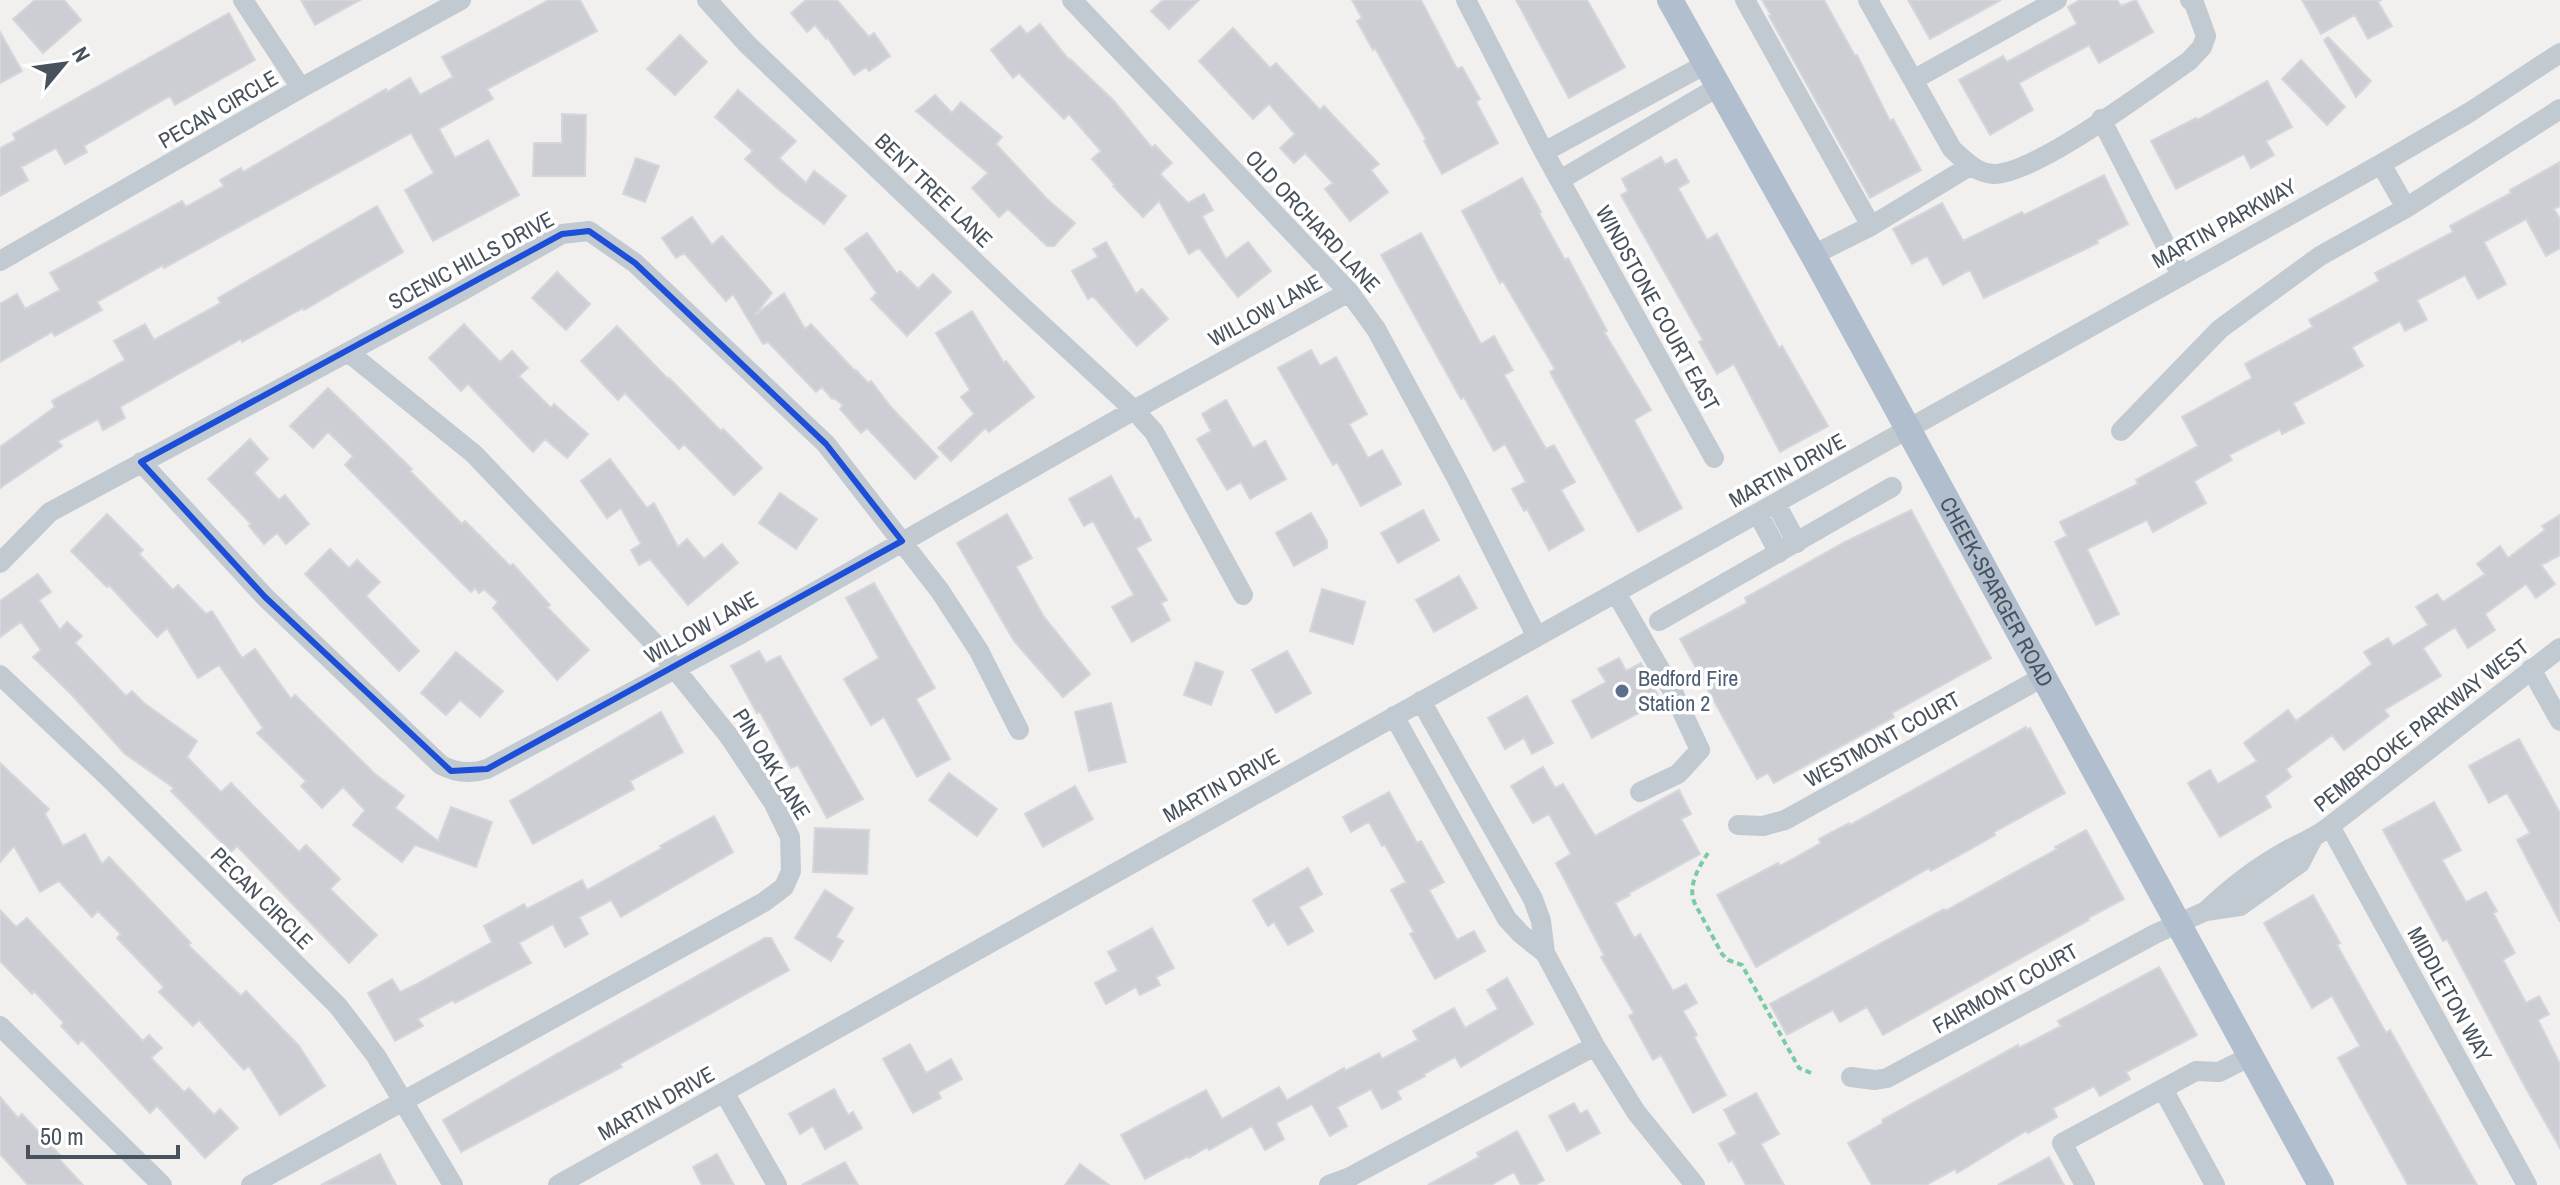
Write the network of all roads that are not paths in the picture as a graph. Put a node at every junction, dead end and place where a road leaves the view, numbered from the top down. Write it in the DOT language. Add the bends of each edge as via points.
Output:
graph roads {
  1 [pos="243,0"];
  2 [pos="461,0"];
  3 [pos="707,0"];
  4 [pos="1072,0"];
  5 [pos="1466,0"];
  6 [pos="1670,0"];
  7 [pos="1745,0"];
  8 [pos="1868,0"];
  9 [pos="2057,0"];
  10 [pos="2193,1"];
  11 [pos="2560,53"];
  12 [pos="1712,76"];
  13 [pos="1913,80"];
  14 [pos="301,88"];
  15 [pos="2560,109"];
  16 [pos="2101,119"];
  17 [pos="1544,152"];
  18 [pos="2381,164"];
  19 [pos="1970,166"];
  20 [pos="1560,180"];
  21 [pos="2406,208"];
  22 [pos="1871,226"];
  23 [pos="1813,255"];
  24 [pos="0,261"];
  25 [pos="2181,275"];
  26 [pos="1349,292"];
  27 [pos="348,352"];
  28 [pos="1134,410"];
  29 [pos="1909,431"];
  30 [pos="2121,431"];
  31 [pos="1714,458"];
  32 [pos="141,462"];
  33 [pos="1892,487"];
  34 [pos="1767,509"];
  35 [pos="902,541"];
  36 [pos="1788,548"];
  37 [pos="0,563"];
  38 [pos="1616,593"];
  39 [pos="1243,595"];
  40 [pos="1659,621"];
  41 [pos="1537,637"];
  42 [pos="2560,648"];
  43 [pos="675,669"];
  44 [pos="2531,669"];
  45 [pos="0,675"];
  46 [pos="2043,677"];
  47 [pos="1421,701"];
  48 [pos="1394,716"];
  49 [pos="2560,721"];
  50 [pos="1019,730"];
  51 [pos="1640,792"];
  52 [pos="1738,825"];
  53 [pos="2330,826"];
  54 [pos="2178,923"];
  55 [pos="1545,953"];
  56 [pos="0,1026"];
  57 [pos="1595,1046"];
  58 [pos="2251,1056"];
  59 [pos="1851,1077"];
  60 [pos="2163,1089"];
  61 [pos="724,1092"];
  62 [pos="405,1100"];
  63 [pos="162,1185"];
  64 [pos="251,1185"];
  65 [pos="453,1185"];
  66 [pos="558,1185"];
  67 [pos="777,1185"];
  68 [pos="1329,1185"];
  69 [pos="1695,1185"];
  70 [pos="2085,1185"];
  71 [pos="2215,1185"];
  72 [pos="2321,1185"];
  73 [pos="2527,1185"];
  1 -- 14 [label="street"];
  2 -- 14 [label="street, PECAN CIRCLE"];
  3 -- 28 [label="street, BENT TREE LANE" via="758,55"];
  4 -- 26 [label="street, OLD ORCHARD LANE"];
  5 -- 17 [label="street, WINDSTONE COURT EAST"];
  6 -- 12 [label="main road, CHEEK-SPARGER ROAD"];
  7 -- 22 [label="street"];
  8 -- 13 [label="street"];
  9 -- 13 [label="street"];
  10 -- 16 [label="street" via="2206,36 2202,47"];
  11 -- 18 [label="street, MARTIN PARKWAY"];
  12 -- 17 [label="street"];
  12 -- 20 [label="street"];
  12 -- 23 [label="main road, CHEEK-SPARGER ROAD"];
  13 -- 19 [label="street" via="1952,149"];
  14 -- 24 [label="street, PECAN CIRCLE"];
  15 -- 21 [label="street"];
  16 -- 19 [label="street" via="2044,158 2011,171 1992,174"];
  16 -- 25 [label="street"];
  17 -- 20 [label="street, WINDSTONE COURT EAST"];
  18 -- 21 [label="street"];
  18 -- 25 [label="street, MARTIN PARKWAY"];
  19 -- 22 [label="street"];
  20 -- 31 [label="street, WINDSTONE COURT EAST"];
  21 -- 30 [label="street" via="2320,256 2220,329"];
  22 -- 23 [label="street"];
  23 -- 29 [label="main road, CHEEK-SPARGER ROAD"];
  25 -- 29 [label="street, MARTIN PARKWAY"];
  26 -- 28 [label="street, WILLOW LANE"];
  26 -- 41 [label="street, OLD ORCHARD LANE" via="1376,329"];
  27 -- 32 [label="street, SCENIC HILLS DRIVE"];
  27 -- 35 [label="street, SCENIC HILLS DRIVE" via="562,234 589,231 635,263 826,444"];
  27 -- 43 [label="street, PIN OAK LANE" via="474,454"];
  28 -- 35 [label="street, WILLOW LANE"];
  28 -- 39 [label="street, BENT TREE LANE" via="1154,432"];
  29 -- 34 [label="street, MARTIN DRIVE"];
  29 -- 46 [label="main road, CHEEK-SPARGER ROAD"];
  32 -- 37 [label="street, SCENIC HILLS DRIVE" via="50,512"];
  32 -- 43 [label="street, WILLOW LANE" via="265,597 451,771 487,769"];
  33 -- 36 [label="street"];
  34 -- 36 [label="street"];
  34 -- 38 [label="street, MARTIN DRIVE"];
  35 -- 43 [label="street, WILLOW LANE"];
  35 -- 50 [label="street, SCENIC HILLS DRIVE" via="979,651"];
  36 -- 40 [label="street"];
  38 -- 41 [label="street, MARTIN DRIVE"];
  38 -- 51 [label="street" via="1700,750 1678,774"];
  41 -- 47 [label="street, MARTIN DRIVE"];
  42 -- 44 [label="street, PEMBROOKE PARKWAY WEST"];
  43 -- 62 [label="street, PIN OAK LANE" via="773,802 790,837 791,871 784,887"];
  44 -- 49 [label="street"];
  44 -- 53 [label="street, PEMBROOKE PARKWAY WEST"];
  45 -- 62 [label="street, PECAN CIRCLE" via="338,1006"];
  46 -- 52 [label="street, WESTMONT COURT" via="1785,820"];
  46 -- 54 [label="main road, CHEEK-SPARGER ROAD"];
  47 -- 48 [label="street, MARTIN DRIVE"];
  47 -- 55 [label="street" via="1533,899"];
  48 -- 55 [label="street" via="1507,919"];
  48 -- 61 [label="street, MARTIN DRIVE"];
  53 -- 54 [label="street, PEMBROOKE PARKWAY WEST" via="2231,887 2206,911"];
  53 -- 73 [label="street, MIDDLETON WAY"];
  54 -- 58 [label="main road, CHEEK-SPARGER ROAD"];
  54 -- 59 [label="street, FAIRMONT COURT" via="1899,1073 1875,1080"];
  55 -- 57 [label="street"];
  56 -- 63 [label="street"];
  57 -- 68 [label="street"];
  57 -- 69 [label="street" via="1636,1112"];
  58 -- 60 [label="street" via="2219,1072 2196,1071"];
  58 -- 72 [label="main road, CHEEK-SPARGER ROAD"];
  60 -- 70 [label="street" via="2062,1143"];
  60 -- 71 [label="street"];
  61 -- 66 [label="street, MARTIN DRIVE"];
  61 -- 67 [label="street"];
  62 -- 64 [label="street, PIN OAK LANE"];
  62 -- 65 [label="street, PECAN CIRCLE"];
}
